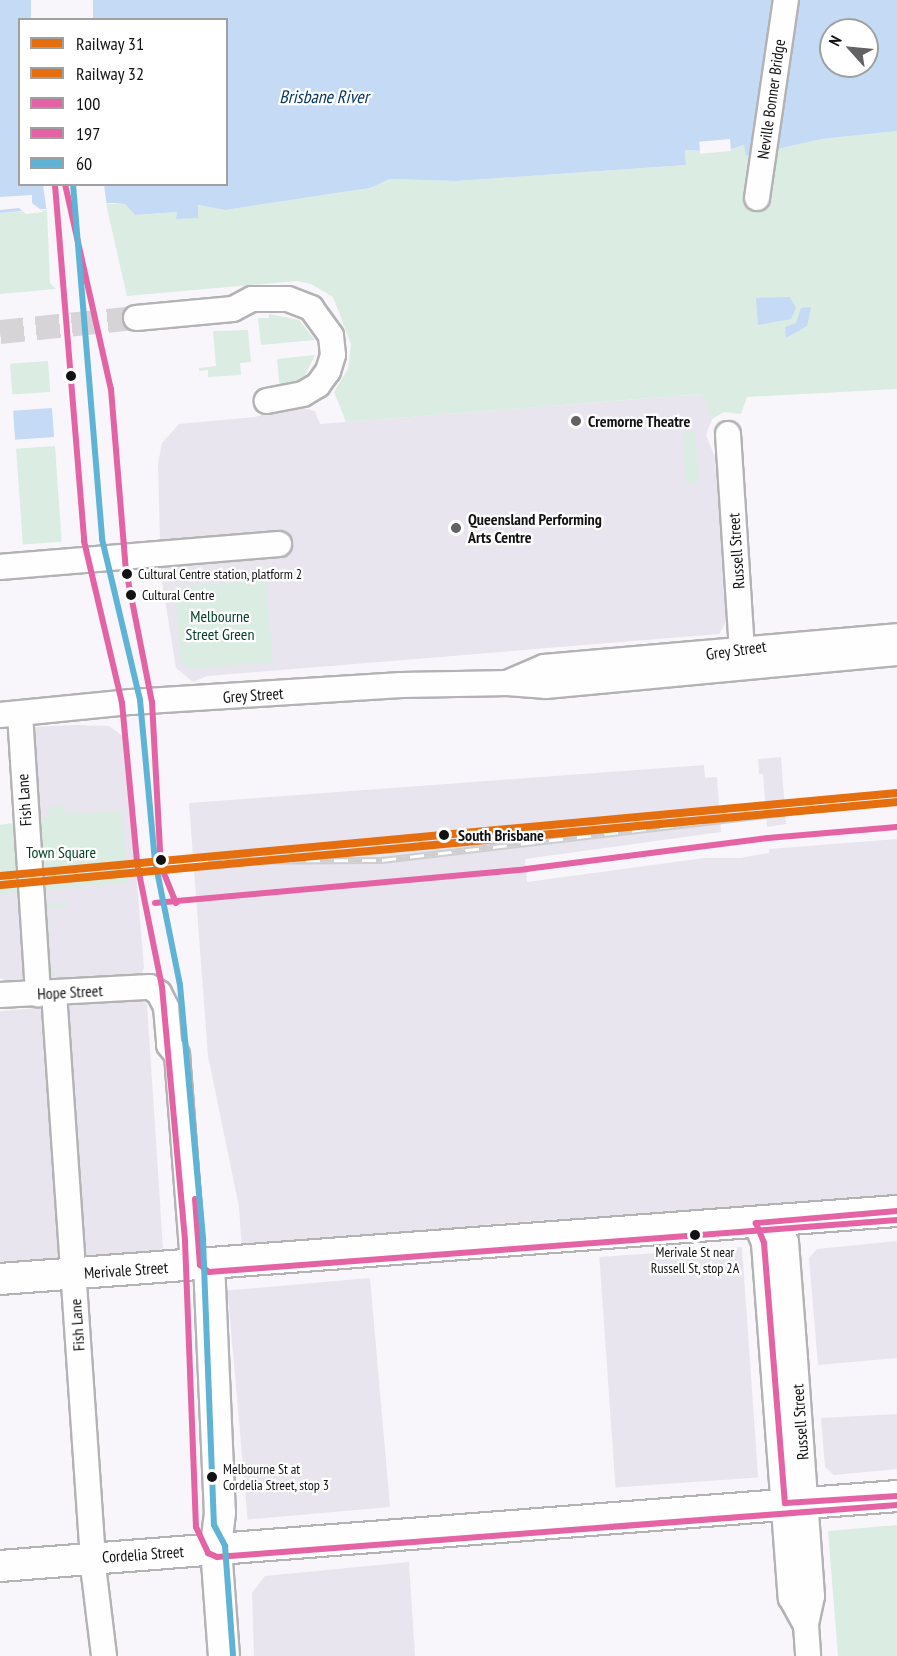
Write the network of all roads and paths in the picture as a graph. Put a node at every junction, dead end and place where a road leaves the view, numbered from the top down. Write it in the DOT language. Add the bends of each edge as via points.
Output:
graph roads {
  1 [pos="786,0"];
  2 [pos="757,198"];
  3 [pos="134,313"];
  4 [pos="267,401"];
  5 [pos="728,434"];
  6 [pos="279,544"];
  7 [pos="0,567"];
  8 [pos="897,636"];
  9 [pos="897,653"];
  10 [pos="742,658"];
  11 [pos="10,715"];
  12 [pos="46,993"];
  13 [pos="0,995"];
  14 [pos="897,1211"];
  15 [pos="766,1222"];
  16 [pos="201,1264"];
  17 [pos="74,1274"];
  18 [pos="0,1279"];
  19 [pos="897,1496"];
  20 [pos="795,1503"];
  21 [pos="216,1548"];
  22 [pos="94,1558"];
  23 [pos="0,1566"];
  24 [pos="104,1656"];
  25 [pos="224,1656"];
  26 [pos="808,1656"];
  1 -- 2 [label="street, Neville Bonner Bridge"];
  3 -- 4 [label="street" via="237,308 252,300 288,299 307,306 325,322 333,346 328,371 314,388 294,398"];
  5 -- 10 [label="street, Russell Street"];
  6 -- 7 [label="street"];
  8 -- 10 [label="street, Grey Street"];
  9 -- 10 [label="street, Grey Street"];
  10 -- 11 [label="street, Grey Street" via="546,686 401,685 131,702"];
  11 -- 12 [label="street, Fish Lane" via="24,798"];
  12 -- 13 [label="street, Hope Street"];
  12 -- 16 [label="street, Hope Street" via="150,987 159,993 166,1007 170,1045 177,1055"];
  12 -- 17 [label="street, Fish Lane"];
  14 -- 15 [label="main road, Merivale Street"];
  15 -- 16 [label="main road, Merivale Street"];
  15 -- 20 [label="street, Russell Street" via="764,1243"];
  16 -- 17 [label="main road, Merivale Street"];
  16 -- 21 [label="main road" via="205,1527"];
  17 -- 18 [label="main road, Merivale Street"];
  17 -- 22 [label="street, Fish Lane"];
  19 -- 20 [label="main road, Cordelia Street"];
  20 -- 21 [label="main road, Cordelia Street"];
  20 -- 26 [label="street, Russell Street" via="791,1598 806,1625"];
  21 -- 22 [label="main road, Cordelia Street"];
  21 -- 25 [label="main road"];
  22 -- 23 [label="main road, Cordelia Street"];
  22 -- 24 [label="street, Fish Lane"];
}
